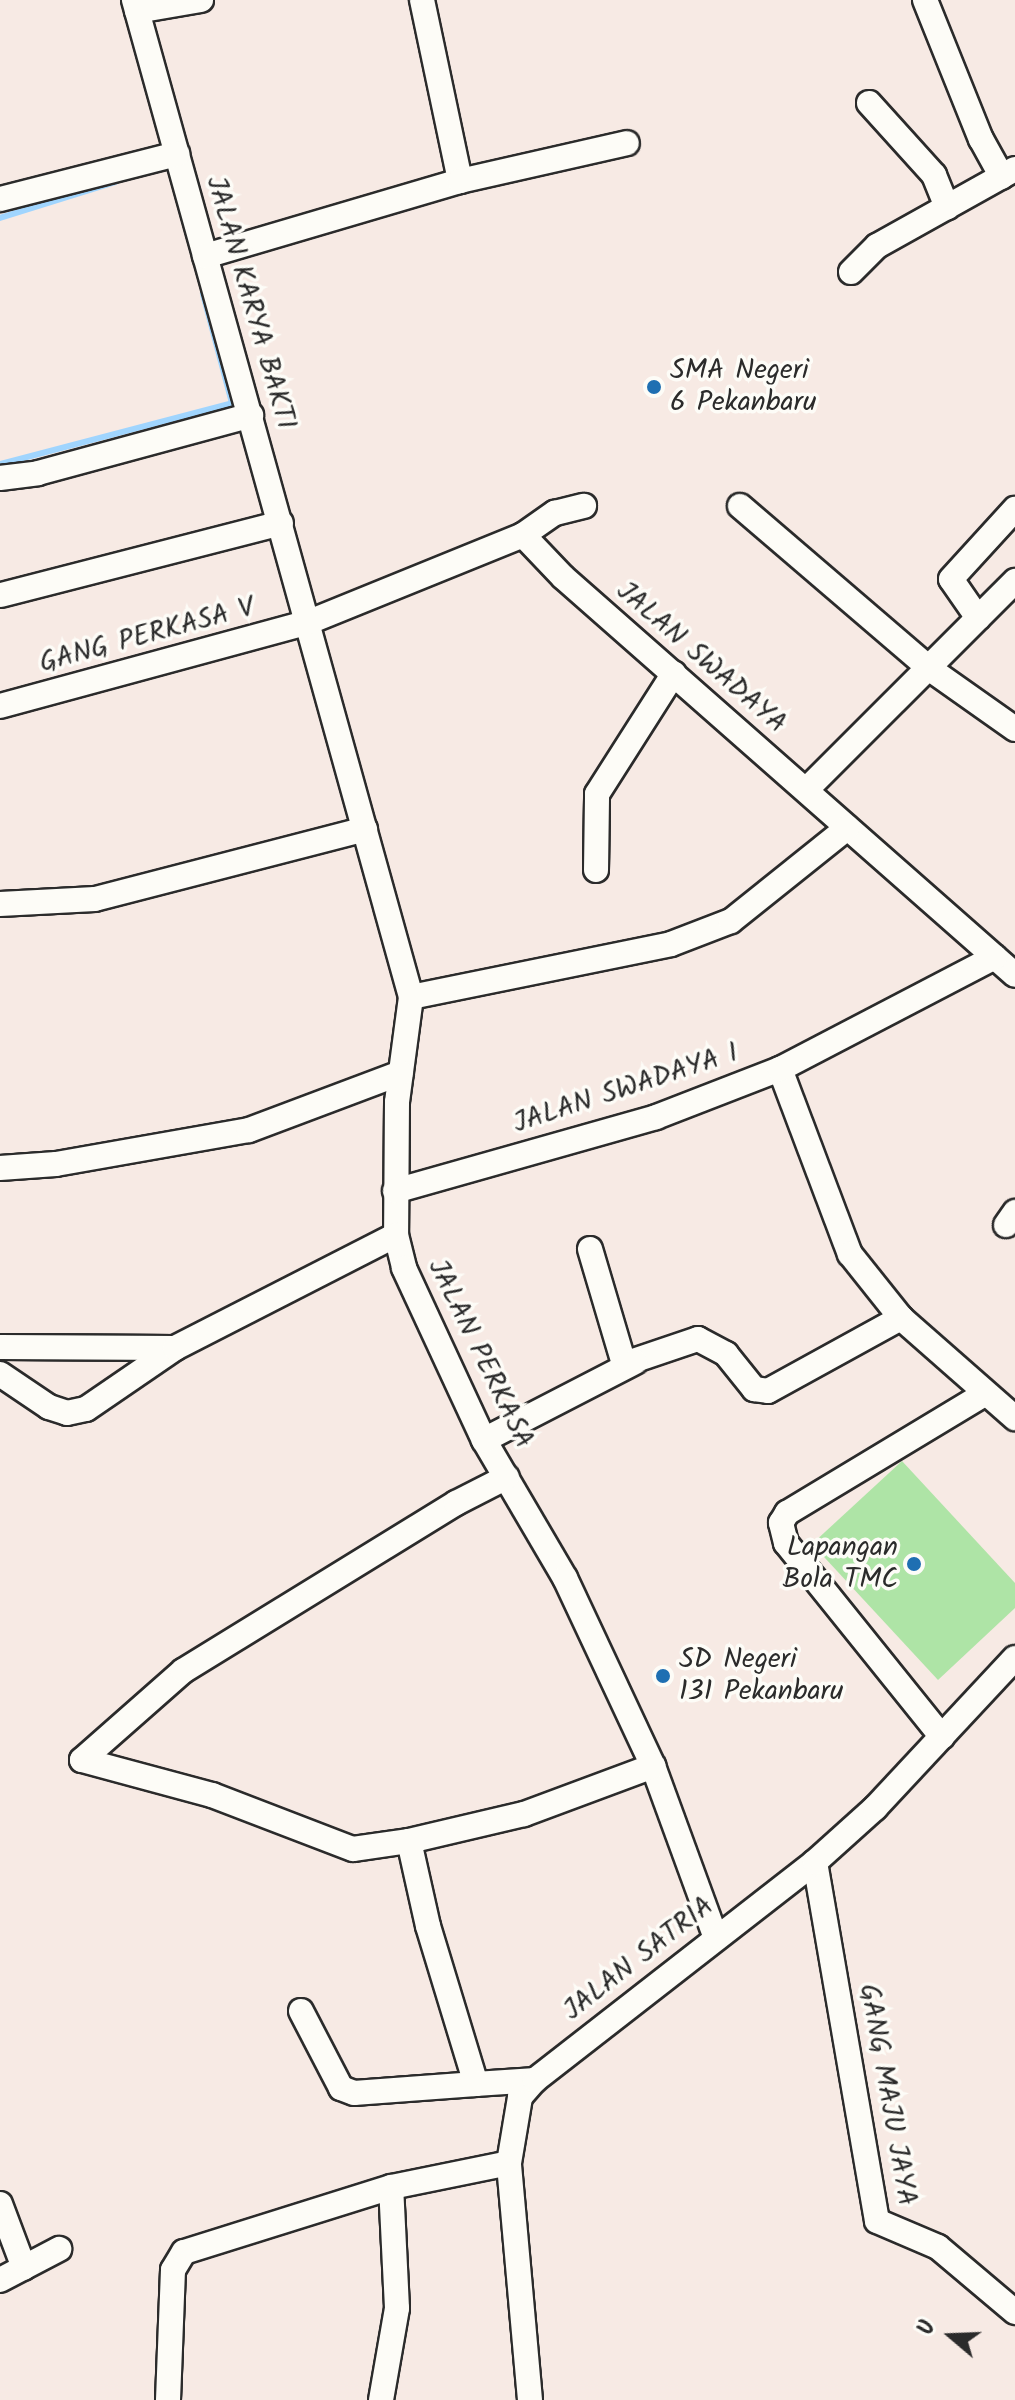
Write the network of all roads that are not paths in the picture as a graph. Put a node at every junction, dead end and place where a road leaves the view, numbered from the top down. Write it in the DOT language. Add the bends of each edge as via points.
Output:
graph roads {
  1 [pos="201,0"];
  2 [pos="422,0"];
  3 [pos="925,0"];
  4 [pos="135,6"];
  5 [pos="869,103"];
  6 [pos="627,143"];
  7 [pos="177,154"];
  8 [pos="1009,173"];
  9 [pos="460,181"];
  10 [pos="0,199"];
  11 [pos="947,208"];
  12 [pos="205,256"];
  13 [pos="851,272"];
  14 [pos="251,415"];
  15 [pos="0,478"];
  16 [pos="584,506"];
  17 [pos="740,506"];
  18 [pos="1015,509"];
  19 [pos="281,523"];
  20 [pos="523,535"];
  21 [pos="1015,581"];
  22 [pos="1,595"];
  23 [pos="978,618"];
  24 [pos="309,622"];
  25 [pos="930,669"];
  26 [pos="674,673"];
  27 [pos="0,706"];
  28 [pos="1015,729"];
  29 [pos="806,790"];
  30 [pos="847,828"];
  31 [pos="365,829"];
  32 [pos="596,870"];
  33 [pos="0,904"];
  34 [pos="995,957"];
  35 [pos="1015,975"];
  36 [pos="411,997"];
  37 [pos="780,1069"];
  38 [pos="401,1073"];
  39 [pos="0,1168"];
  40 [pos="395,1191"];
  41 [pos="396,1235"];
  42 [pos="590,1249"];
  43 [pos="901,1318"];
  44 [pos="0,1347"];
  45 [pos="175,1348"];
  46 [pos="635,1362"];
  47 [pos="0,1374"];
  48 [pos="986,1393"];
  49 [pos="1015,1418"];
  50 [pos="484,1440"];
  51 [pos="507,1477"];
  52 [pos="1013,1665"];
  53 [pos="942,1737"];
  54 [pos="653,1766"];
  55 [pos="409,1841"];
  56 [pos="815,1862"];
  57 [pos="715,1935"];
  58 [pos="301,2011"];
  59 [pos="535,2080"];
  60 [pos="476,2084"];
  61 [pos="509,2163"];
  62 [pos="391,2187"];
  63 [pos="0,2204"];
  64 [pos="59,2249"];
  65 [pos="24,2268"];
  66 [pos="0,2280"];
  67 [pos="1015,2312"];
  68 [pos="168,2400"];
  69 [pos="381,2400"];
  70 [pos="530,2400"];
  1 -- 4 [label="street"];
  2 -- 9 [label="street"];
  3 -- 8 [label="street" via="981,139"];
  4 -- 7 [label="street, JALAN KARYA BAKTI"];
  5 -- 11 [label="street" via="934,175"];
  6 -- 9 [label="street"];
  7 -- 10 [label="street"];
  7 -- 12 [label="street, JALAN KARYA BAKTI"];
  8 -- 11 [label="street"];
  9 -- 12 [label="street"];
  11 -- 13 [label="street" via="877,246"];
  12 -- 14 [label="street, JALAN KARYA BAKTI"];
  14 -- 15 [label="street" via="38,473"];
  14 -- 19 [label="street, JALAN KARYA BAKTI"];
  16 -- 20 [label="street" via="555,513"];
  17 -- 25 [label="street"];
  18 -- 23 [label="street" via="951,579"];
  19 -- 22 [label="street"];
  19 -- 24 [label="street, JALAN KARYA BAKTI"];
  20 -- 24 [label="street"];
  20 -- 26 [label="street, JALAN SWADAYA" via="563,577"];
  21 -- 23 [label="street"];
  23 -- 25 [label="street"];
  24 -- 27 [label="street, GANG PERKASA V"];
  24 -- 31 [label="street, JALAN PERKASA"];
  25 -- 28 [label="street"];
  25 -- 29 [label="street"];
  26 -- 29 [label="street, JALAN SWADAYA"];
  26 -- 32 [label="street" via="597,794"];
  29 -- 30 [label="street, JALAN SWADAYA"];
  30 -- 34 [label="street, JALAN SWADAYA"];
  30 -- 36 [label="street" via="731,921 671,944"];
  31 -- 33 [label="street" via="95,899"];
  31 -- 36 [label="street, JALAN PERKASA"];
  34 -- 35 [label="street, JALAN SWADAYA"];
  34 -- 37 [label="street, JALAN SWADAYA I"];
  36 -- 38 [label="street, JALAN PERKASA"];
  37 -- 40 [label="street, JALAN SWADAYA I" via="656,1117"];
  37 -- 43 [label="street" via="837,1229 850,1254"];
  38 -- 39 [label="street" via="249,1130 56,1164"];
  38 -- 40 [label="street, JALAN PERKASA"];
  40 -- 41 [label="street, JALAN PERKASA"];
  41 -- 45 [label="street"];
  41 -- 50 [label="street, JALAN PERKASA" via="421,1311"];
  42 -- 46 [label="street" via="624,1364"];
  43 -- 46 [label="street" via="768,1391 754,1389 726,1354 698,1339"];
  43 -- 48 [label="street"];
  44 -- 45 [label="street"];
  45 -- 47 [label="street" via="86,1409 67,1413"];
  46 -- 50 [label="street"];
  48 -- 49 [label="street"];
  48 -- 53 [label="street" via="787,1513 781,1523 786,1543"];
  50 -- 51 [label="street, JALAN PERKASA"];
  51 -- 54 [label="street, JALAN PERKASA" via="565,1578"];
  51 -- 55 [label="street" via="183,1671 82,1760 212,1795 353,1849"];
  52 -- 53 [label="street, JALAN SATRIA"];
  53 -- 56 [label="street, JALAN SATRIA"];
  54 -- 55 [label="street" via="524,1814"];
  54 -- 57 [label="street, JALAN PERKASA"];
  55 -- 60 [label="street" via="428,1926"];
  56 -- 57 [label="street, JALAN SATRIA"];
  56 -- 67 [label="street, GANG MAJU JAYA" via="877,2221 938,2247"];
  57 -- 59 [label="street, JALAN SATRIA"];
  58 -- 60 [label="street" via="341,2088 354,2093"];
  59 -- 60 [label="street"];
  59 -- 61 [label="street, JALAN SATRIA" via="513,2118"];
  61 -- 62 [label="street"];
  61 -- 70 [label="street, JALAN SATRIA"];
  62 -- 68 [label="street" via="184,2252 176,2260"];
  62 -- 69 [label="street" via="397,2308"];
  63 -- 65 [label="street"];
  64 -- 65 [label="street"];
  65 -- 66 [label="street"];
}
